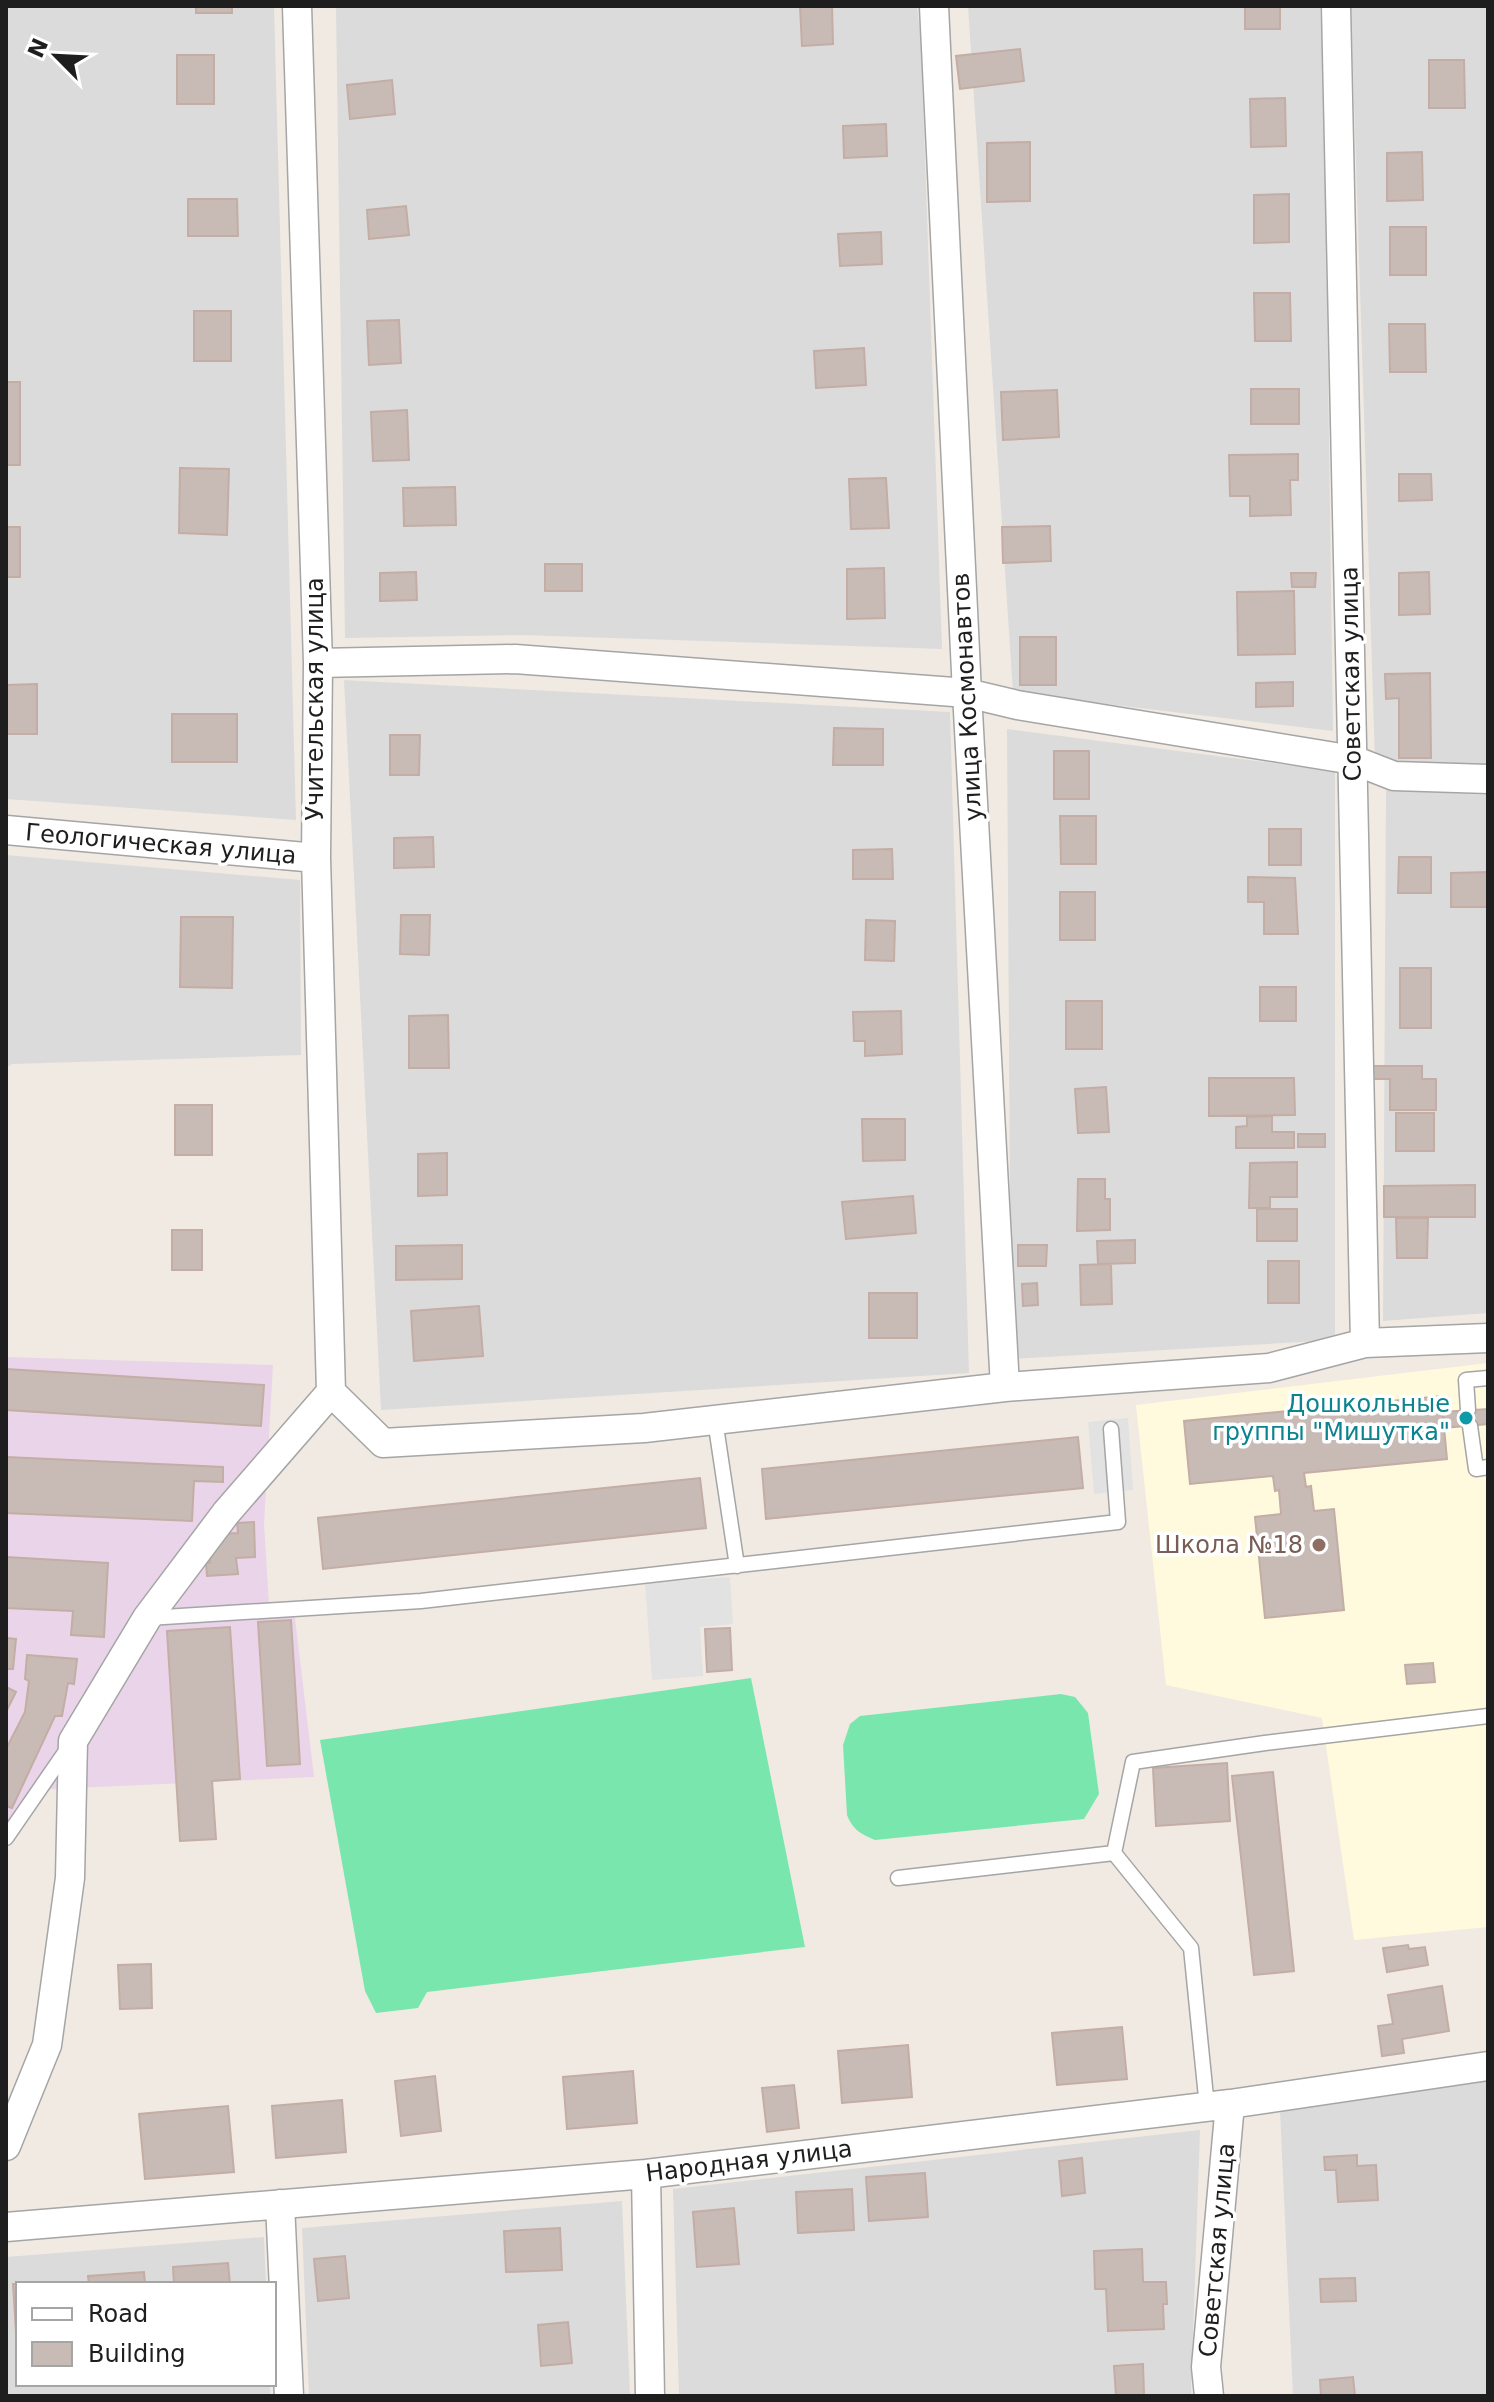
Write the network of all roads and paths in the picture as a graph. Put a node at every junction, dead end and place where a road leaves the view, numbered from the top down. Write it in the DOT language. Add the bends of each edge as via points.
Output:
graph roads {
  1 [pos="297,6"];
  2 [pos="934,6"];
  3 [pos="1336,6"];
  4 [pos="318,663"];
  5 [pos="967,693"];
  6 [pos="1353,760"];
  7 [pos="1488,779"];
  8 [pos="6,830"];
  9 [pos="316,858"];
  10 [pos="1488,1338"];
  11 [pos="1365,1343"];
  12 [pos="1488,1378"];
  13 [pos="1005,1387"];
  14 [pos="331,1392"];
  15 [pos="715,1420"];
  16 [pos="1111,1429"];
  17 [pos="1488,1467"];
  18 [pos="737,1566"];
  19 [pos="147,1618"];
  20 [pos="1488,1716"];
  21 [pos="73,1741"];
  22 [pos="6,1838"];
  23 [pos="1114,1853"];
  24 [pos="898,1878"];
  25 [pos="1488,2066"];
  26 [pos="1218,2106"];
  27 [pos="6,2146"];
  28 [pos="646,2174"];
  29 [pos="280,2204"];
  30 [pos="6,2227"];
  31 [pos="289,2396"];
  32 [pos="650,2396"];
  33 [pos="1209,2396"];
  1 -- 4 [label="street, Учительская улица"];
  2 -- 5 [label="street, улица Космонавтов"];
  3 -- 6 [label="street, Советская улица"];
  4 -- 5 [label="street" via="515,659"];
  4 -- 9 [label="street, Учительская улица"];
  5 -- 6 [label="street"];
  5 -- 13 [label="street, улица Космонавтов"];
  6 -- 7 [label="street" via="1394,776"];
  6 -- 11 [label="street, Советская улица"];
  8 -- 9 [label="street, Геологическая улица"];
  9 -- 14 [label="street, Учительская улица"];
  10 -- 11 [label="street"];
  11 -- 13 [label="street" via="1269,1368"];
  12 -- 17 [label="lane" via="1466,1380 1476,1469"];
  13 -- 15 [label="street"];
  14 -- 15 [label="street" via="383,1443"];
  14 -- 19 [label="street" via="226,1513"];
  15 -- 18 [label="lane"];
  16 -- 18 [label="lane" via="1118,1522"];
  18 -- 19 [label="lane" via="421,1601"];
  19 -- 21 [label="street"];
  20 -- 23 [label="lane" via="1133,1762"];
  21 -- 22 [label="lane"];
  21 -- 27 [label="street" via="70,1878 47,2045"];
  23 -- 24 [label="lane"];
  23 -- 26 [label="lane" via="1191,1948"];
  25 -- 26 [label="street, Народная улица"];
  26 -- 28 [label="street, Народная улица"];
  26 -- 33 [label="street, Советская улица"];
  28 -- 29 [label="street, Народная улица"];
  28 -- 32 [label="street"];
  29 -- 30 [label="street, Народная улица"];
  29 -- 31 [label="street"];
}
